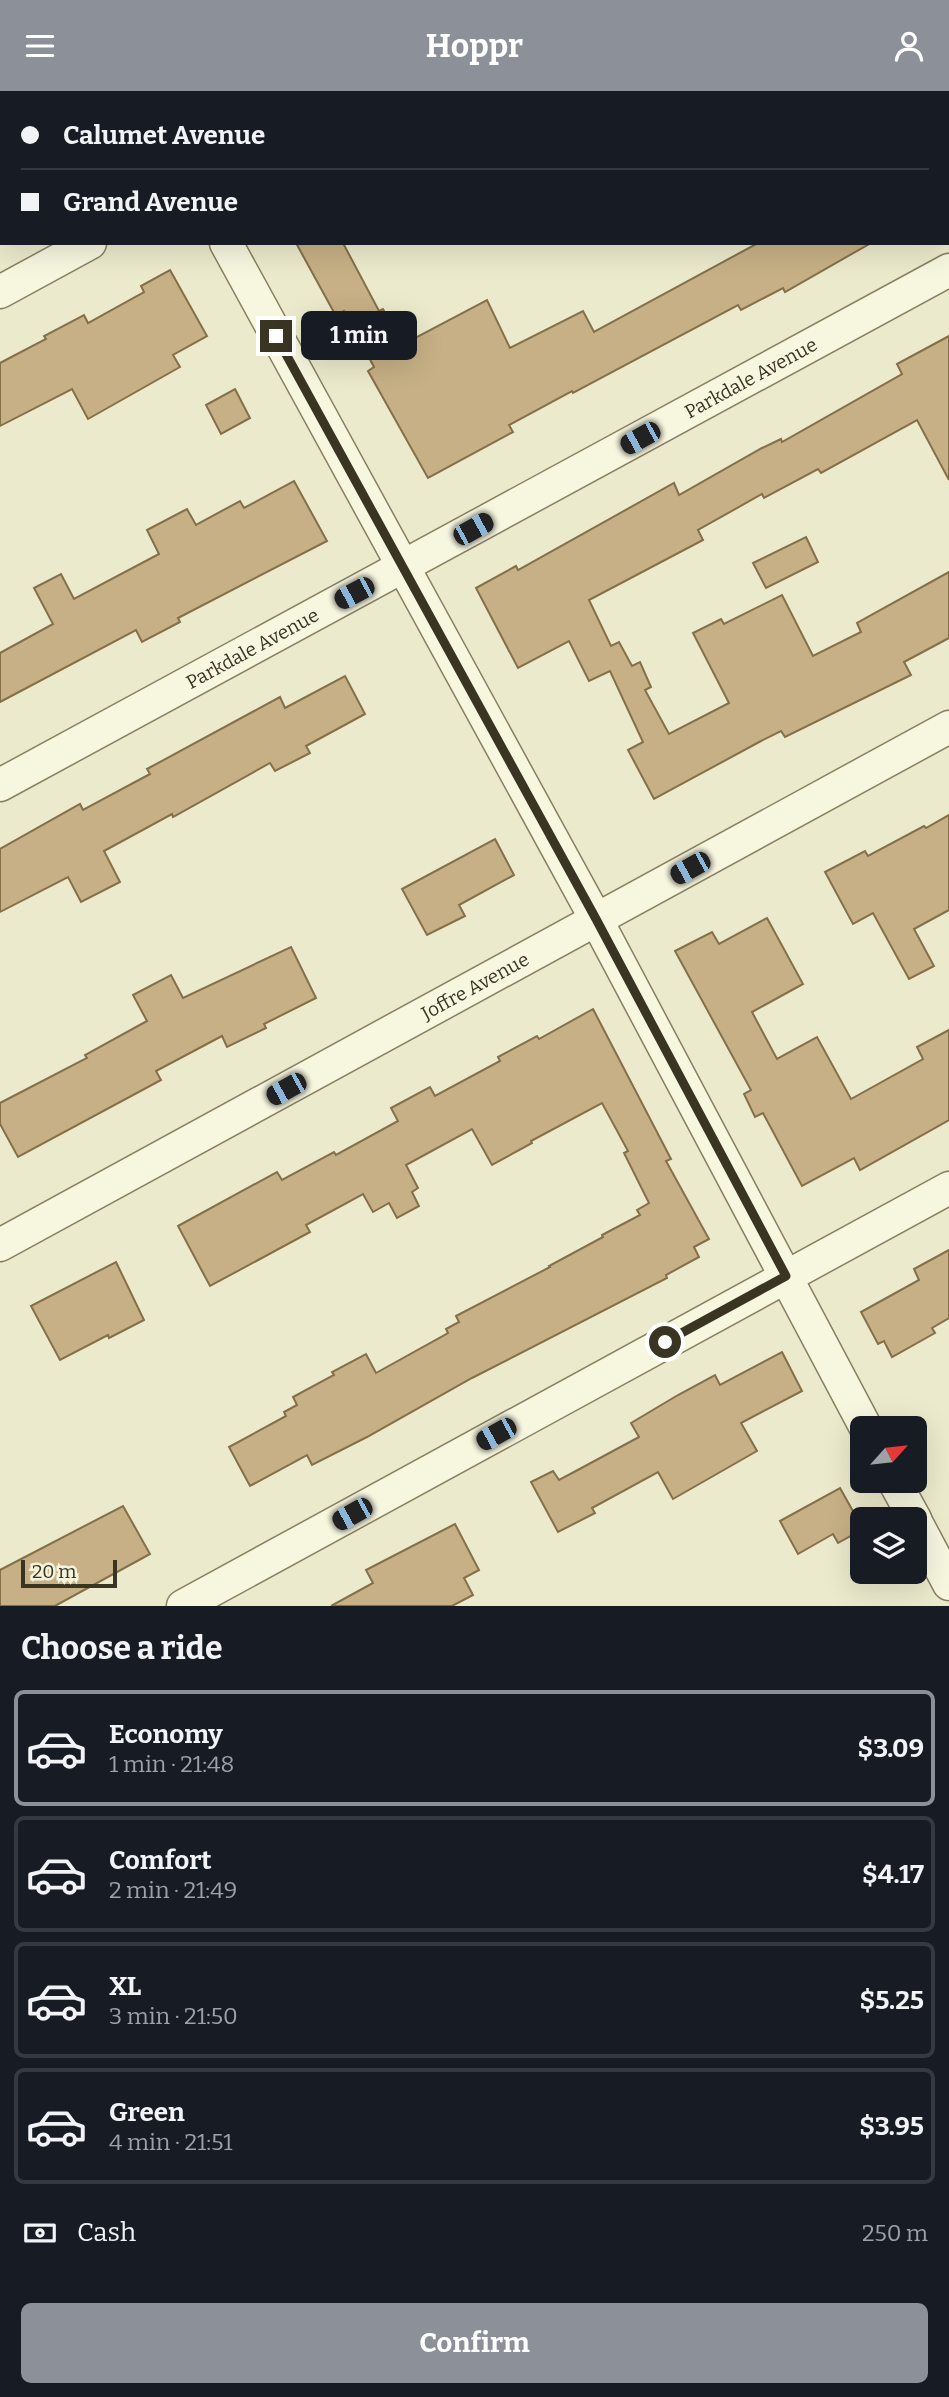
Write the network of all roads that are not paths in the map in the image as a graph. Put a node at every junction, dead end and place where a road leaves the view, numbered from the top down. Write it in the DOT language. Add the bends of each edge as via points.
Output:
graph roads {
  1 [pos="86,245"];
  2 [pos="227,245"];
  3 [pos="949,270"];
  4 [pos="0,292"];
  5 [pos="402,568"];
  6 [pos="949,727"];
  7 [pos="0,785"];
  8 [pos="596,919"];
  9 [pos="949,1188"];
  10 [pos="0,1245"];
  11 [pos="786,1276"];
  12 [pos="860,1416"];
  13 [pos="927,1543"];
  14 [pos="949,1584"];
  15 [pos="183,1606"];
  1 -- 4 [label="street"];
  2 -- 5 [label="street"];
  3 -- 5 [label="street, Parkdale Avenue"];
  5 -- 7 [label="street, Parkdale Avenue"];
  5 -- 8 [label="street"];
  6 -- 8 [label="street, Joffre Avenue"];
  8 -- 10 [label="street, Joffre Avenue"];
  8 -- 11 [label="street"];
  9 -- 11 [label="street"];
  11 -- 12 [label="street"];
  11 -- 15 [label="street"];
  13 -- 14 [label="street"];
}
